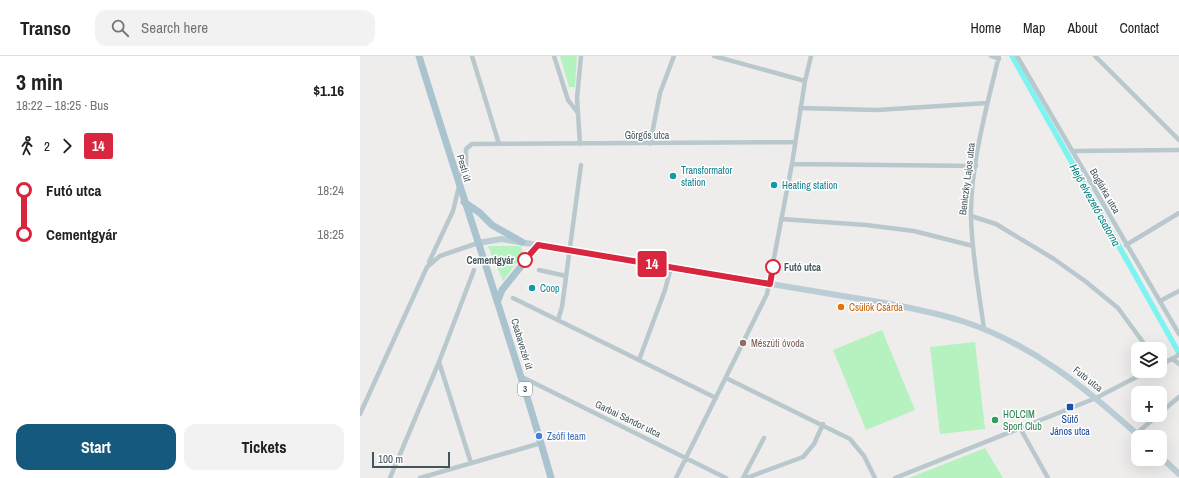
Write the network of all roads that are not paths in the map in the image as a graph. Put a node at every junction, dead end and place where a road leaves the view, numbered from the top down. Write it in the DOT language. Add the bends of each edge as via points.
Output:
graph roads {
  1 [pos="419,56"];
  2 [pos="472,56"];
  3 [pos="554,56"];
  4 [pos="581,56"];
  5 [pos="674,56"];
  6 [pos="714,56"];
  7 [pos="811,56"];
  8 [pos="991,56"];
  9 [pos="1017,56"];
  10 [pos="1095,56"];
  11 [pos="999,57"];
  12 [pos="805,81"];
  13 [pos="987,103"];
  14 [pos="800,108"];
  15 [pos="578,113"];
  16 [pos="1179,140"];
  17 [pos="795,142"];
  18 [pos="499,144"];
  19 [pos="580,144"];
  20 [pos="650,144"];
  21 [pos="1179,150"];
  22 [pos="1072,151"];
  23 [pos="792,164"];
  24 [pos="581,165"];
  25 [pos="976,166"];
  26 [pos="458,183"];
  27 [pos="464,202"];
  28 [pos="1179,213"];
  29 [pos="971,216"];
  30 [pos="781,219"];
  31 [pos="522,242"];
  32 [pos="478,243"];
  33 [pos="538,245"];
  34 [pos="1126,245"];
  35 [pos="973,246"];
  36 [pos="570,250"];
  37 [pos="427,267"];
  38 [pos="671,267"];
  39 [pos="474,270"];
  40 [pos="539,270"];
  41 [pos="566,276"];
  42 [pos="770,284"];
  43 [pos="492,285"];
  44 [pos="1179,291"];
  45 [pos="513,298"];
  46 [pos="498,300"];
  47 [pos="1160,302"];
  48 [pos="558,320"];
  49 [pos="984,329"];
  50 [pos="1179,334"];
  51 [pos="1143,342"];
  52 [pos="1179,355"];
  53 [pos="1173,358"];
  54 [pos="639,360"];
  55 [pos="1167,361"];
  56 [pos="439,362"];
  57 [pos="1179,364"];
  58 [pos="522,377"];
  59 [pos="726,378"];
  60 [pos="1135,378"];
  61 [pos="1179,396"];
  62 [pos="716,398"];
  63 [pos="1096,398"];
  64 [pos="1167,407"];
  65 [pos="360,414"];
  66 [pos="1151,422"];
  67 [pos="823,424"];
  68 [pos="1020,428"];
  69 [pos="1131,430"];
  70 [pos="1144,430"];
  71 [pos="764,438"];
  72 [pos="542,443"];
  73 [pos="686,457"];
  74 [pos="1167,463"];
  75 [pos="471,464"];
  76 [pos="1179,474"];
  77 [pos="743,477"];
  78 [pos="390,478"];
  79 [pos="420,478"];
  80 [pos="552,478"];
  81 [pos="676,478"];
  82 [pos="726,478"];
  83 [pos="875,478"];
  84 [pos="896,478"];
  85 [pos="1048,478"];
  1 -- 26 [label="main road, Pesti út / 3"];
  2 -- 18 [label="street"];
  3 -- 15 [label="street" via="568,100"];
  4 -- 15 [label="street"];
  5 -- 20 [label="street" via="660,93"];
  6 -- 12 [label="street"];
  7 -- 12 [label="street"];
  8 -- 11 [label="street"];
  9 -- 22 [label="street, Boglárka utca"];
  10 -- 16 [label="street"];
  11 -- 13 [label="street, Beniczky Lajos utca"];
  12 -- 14 [label="street"];
  13 -- 14 [label="street" via="877,110"];
  13 -- 25 [label="street, Beniczky Lajos utca"];
  14 -- 17 [label="street"];
  15 -- 19 [label="street"];
  17 -- 20 [label="street, Görgős utca"];
  17 -- 23 [label="street"];
  18 -- 19 [label="street, Görgős utca"];
  18 -- 26 [label="street, Görgős utca" via="472,144 466,149 466,166"];
  19 -- 20 [label="street, Görgős utca"];
  21 -- 22 [label="street"];
  22 -- 34 [label="street, Boglárka utca"];
  23 -- 25 [label="street"];
  23 -- 30 [label="street"];
  24 -- 36 [label="street"];
  25 -- 29 [label="street, Beniczky Lajos utca"];
  26 -- 27 [label="main road, Pesti út / 3"];
  26 -- 37 [label="street" via="452,211"];
  27 -- 31 [label="main road" via="492,225"];
  27 -- 32 [label="main road, Pesti út / 3"];
  28 -- 34 [label="street"];
  29 -- 35 [label="street, Beniczky Lajos utca"];
  29 -- 51 [label="street" via="996,224 1085,281 1118,308"];
  30 -- 35 [label="street" via="866,224 914,231"];
  30 -- 42 [label="street"];
  31 -- 32 [label="main road, Futó utca" via="501,239"];
  31 -- 33 [label="main road, Futó utca"];
  32 -- 37 [label="street" via="440,256"];
  32 -- 43 [label="main road, Pesti út / 3"];
  33 -- 36 [label="main road, Futó utca"];
  33 -- 46 [label="main road" via="502,290"];
  34 -- 47 [label="street, Boglárka utca"];
  35 -- 49 [label="street, Beniczky Lajos utca"];
  36 -- 38 [label="main road, Futó utca"];
  36 -- 41 [label="street"];
  37 -- 65 [label="street"];
  38 -- 42 [label="main road, Futó utca"];
  38 -- 54 [label="street"];
  39 -- 56 [label="street"];
  40 -- 41 [label="street"];
  41 -- 48 [label="street"];
  42 -- 49 [label="main road, Futó utca" via="920,309"];
  42 -- 59 [label="street"];
  43 -- 46 [label="main road, Csabavezér út / 3"];
  44 -- 47 [label="street"];
  45 -- 48 [label="street"];
  46 -- 58 [label="main road, Csabavezér út / 3"];
  47 -- 50 [label="street, Boglárka utca"];
  48 -- 54 [label="street"];
  49 -- 63 [label="main road, Futó utca" via="1032,352"];
  52 -- 53 [label="street"];
  53 -- 55 [label="street"];
  53 -- 57 [label="street"];
  54 -- 62 [label="street"];
  56 -- 75 [label="street"];
  56 -- 78 [label="street"];
  58 -- 72 [label="main road, Csabavezér út / 3"];
  58 -- 73 [label="street, Garbai Sándor utca"];
  59 -- 62 [label="street"];
  59 -- 67 [label="street"];
  60 -- 63 [label="street"];
  61 -- 64 [label="street"];
  62 -- 73 [label="street"];
  63 -- 68 [label="street"];
  63 -- 69 [label="main road, Futó utca"];
  66 -- 70 [label="street"];
  67 -- 77 [label="street" via="814,444 803,457"];
  67 -- 83 [label="street" via="855,443"];
  68 -- 84 [label="street"];
  68 -- 85 [label="street"];
  71 -- 77 [label="street"];
  72 -- 75 [label="street"];
  72 -- 80 [label="main road, Csabavezér út / 3"];
  73 -- 81 [label="street"];
  73 -- 82 [label="street, Garbai Sándor utca"];
  74 -- 76 [label="main road"];
  75 -- 79 [label="street"];
}
